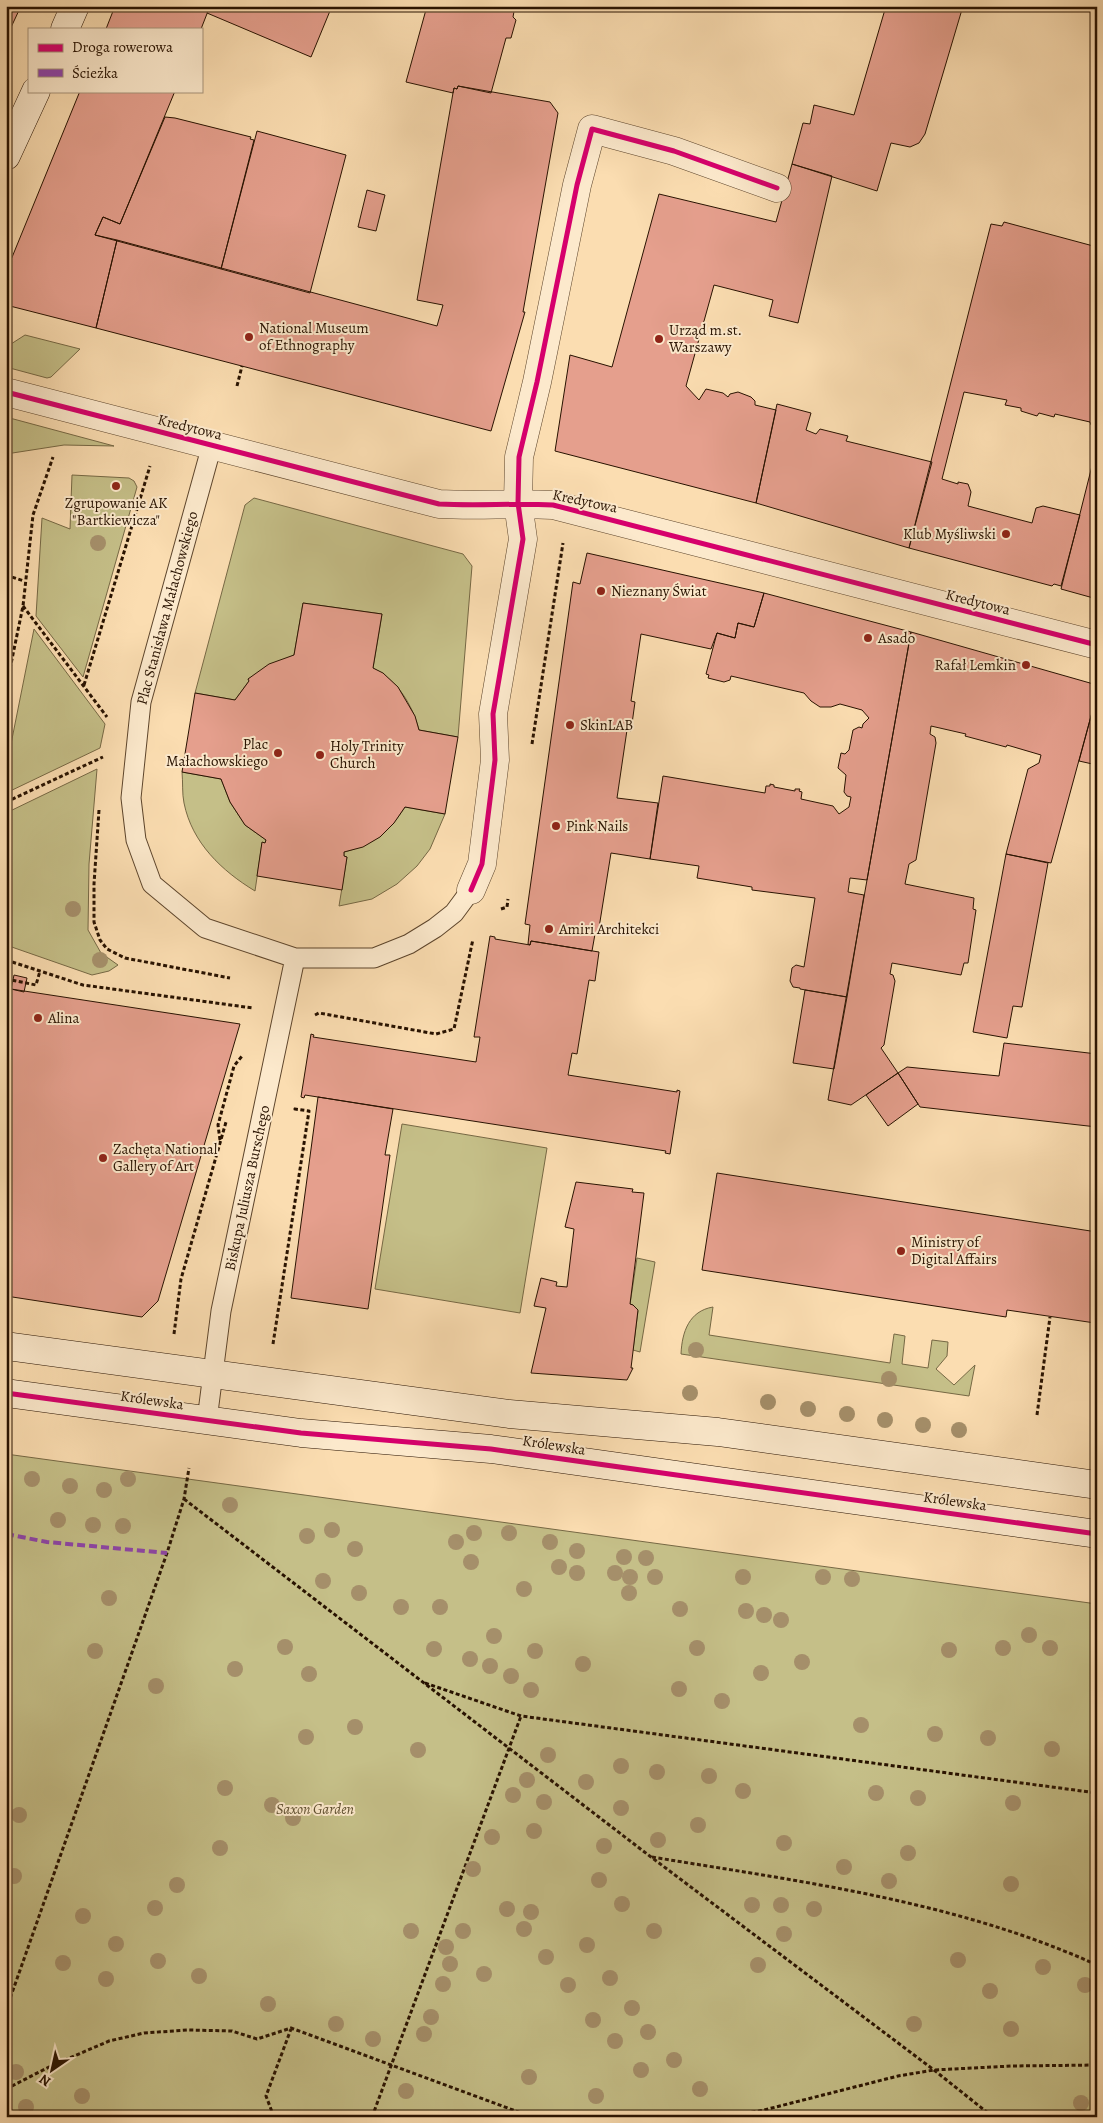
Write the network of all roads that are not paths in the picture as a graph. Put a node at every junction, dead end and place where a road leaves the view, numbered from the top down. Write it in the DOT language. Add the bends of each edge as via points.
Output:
graph roads {
  1 [pos="75,6"];
  2 [pos="64,28"];
  3 [pos="36,92"];
  4 [pos="6,156"];
  5 [pos="777,188"];
  6 [pos="6,392"];
  7 [pos="212,445"];
  8 [pos="518,503"];
  9 [pos="1097,645"];
  10 [pos="471,890"];
  11 [pos="295,958"];
  12 [pos="6,1346"];
  13 [pos="213,1374"];
  14 [pos="6,1393"];
  15 [pos="207,1420"];
  16 [pos="1097,1485"];
  17 [pos="1097,1534"];
  1 -- 2 [label="street"];
  3 -- 4 [label="street"];
  5 -- 8 [label="street, Plac Stanisława Małachowskiego" via="674,150 592,128 519,457"];
  6 -- 7 [label="street, Kredytowa"];
  7 -- 8 [label="street, Kredytowa" via="439,504 479,506"];
  7 -- 11 [label="lane, Plac Stanisława Małachowskiego" via="141,702 131,798 136,840 152,884 205,928"];
  8 -- 9 [label="street, Kredytowa" via="552,505 588,513"];
  8 -- 10 [label="street, Plac Stanisława Małachowskiego" via="523,539 494,714 495,760 482,864"];
  10 -- 11 [label="lane, Plac Stanisława Małachowskiego" via="454,912 435,928 409,944 374,958"];
  11 -- 13 [label="lane, Biskupa Juliusza Burschego" via="221,1311"];
  12 -- 13 [label="street, Królewska"];
  13 -- 15 [label="lane, Biskupa Juliusza Burschego"];
  13 -- 16 [label="street, Królewska" via="509,1414 718,1432"];
  14 -- 15 [label="street, Królewska"];
  15 -- 17 [label="street, Królewska" via="301,1433 491,1449"];
}
